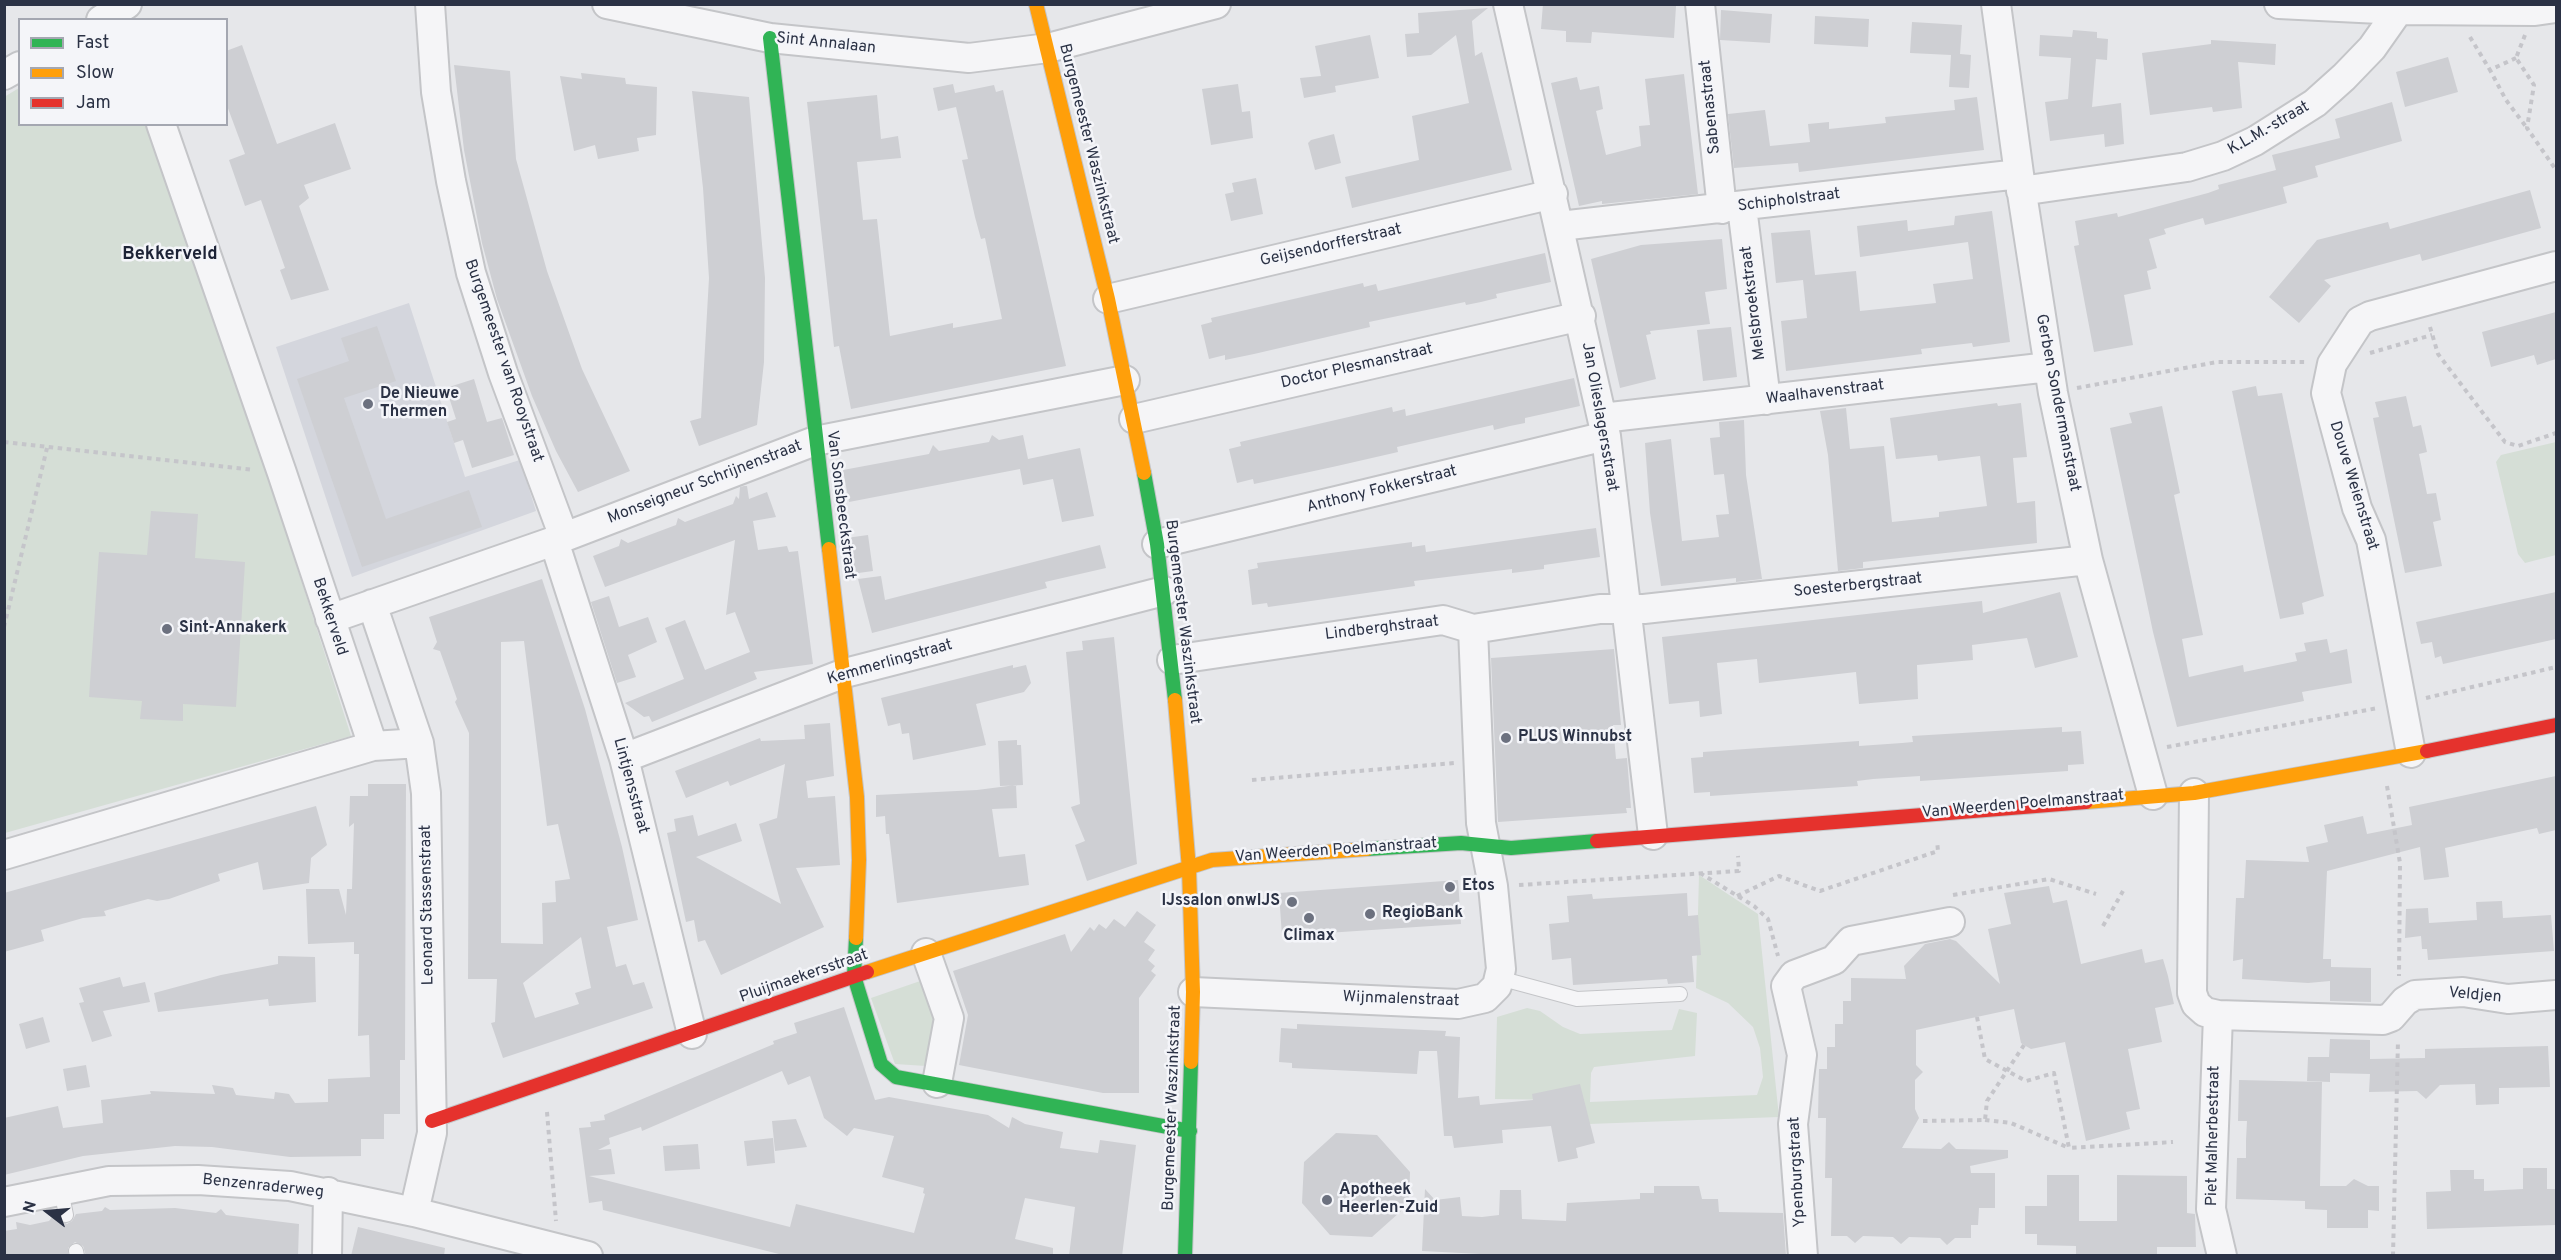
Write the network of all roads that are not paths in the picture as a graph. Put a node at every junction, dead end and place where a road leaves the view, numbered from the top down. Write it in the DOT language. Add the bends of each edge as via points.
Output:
graph roads {
  1 [pos="430,4"];
  2 [pos="608,4"];
  3 [pos="1036,4"];
  4 [pos="1216,4"];
  5 [pos="1508,4"];
  6 [pos="1700,4"];
  7 [pos="1996,4"];
  8 [pos="2279,4"];
  9 [pos="2402,7"];
  10 [pos="2546,10"];
  11 [pos="770,38"];
  12 [pos="1047,48"];
  13 [pos="18,67"];
  14 [pos="4,75"];
  15 [pos="162,126"];
  16 [pos="2020,183"];
  17 [pos="1553,194"];
  18 [pos="1732,208"];
  19 [pos="1560,226"];
  20 [pos="2556,266"];
  21 [pos="1108,299"];
  22 [pos="1581,316"];
  23 [pos="1125,380"];
  24 [pos="2051,380"];
  25 [pos="1766,400"];
  26 [pos="1134,419"];
  27 [pos="1604,427"];
  28 [pos="815,441"];
  29 [pos="559,539"];
  30 [pos="1157,544"];
  31 [pos="2088,560"];
  32 [pos="1164,591"];
  33 [pos="372,604"];
  34 [pos="1627,609"];
  35 [pos="330,619"];
  36 [pos="1473,629"];
  37 [pos="1172,660"];
  38 [pos="845,673"];
  39 [pos="2556,724"];
  40 [pos="419,743"];
  41 [pos="373,746"];
  42 [pos="2411,753"];
  43 [pos="624,758"];
  44 [pos="2194,793"];
  45 [pos="2153,795"];
  46 [pos="1653,835"];
  47 [pos="1484,845"];
  48 [pos="4,855"];
  49 [pos="1189,869"];
  50 [pos="1950,922"];
  51 [pos="926,953"];
  52 [pos="854,976"];
  53 [pos="1499,978"];
  54 [pos="1193,993"];
  55 [pos="1680,994"];
  56 [pos="2556,995"];
  57 [pos="2218,1016"];
  58 [pos="692,1034"];
  59 [pos="937,1083"];
  60 [pos="432,1121"];
  61 [pos="1190,1131"];
  62 [pos="328,1192"];
  63 [pos="4,1202"];
  64 [pos="414,1212"];
  65 [pos="327,1256"];
  66 [pos="588,1256"];
  67 [pos="1185,1256"];
  68 [pos="1803,1256"];
  69 [pos="2222,1256"];
  1 -- 29 [label="street, Burgemeester van Rooystraat" via="436,92 471,273"];
  2 -- 11 [label="street, Sint Annalaan"];
  3 -- 12 [label="street, Burgemeester Waszinkstraat"];
  4 -- 12 [label="street, Sint Annalaan"];
  5 -- 17 [label="street, Jan Olieslagersstraat"];
  6 -- 18 [label="street, Sabenastraat"];
  7 -- 16 [label="street, Gerben Sondermanstraat"];
  8 -- 9 [label="street"];
  9 -- 10 [label="street"];
  9 -- 16 [label="street, K.L.M.-straat" via="2372,48 2315,103 2223,156 2187,167"];
  11 -- 12 [label="street, Sint Annalaan" via="969,58"];
  11 -- 28 [label="street, Van Sonsbeeckstraat"];
  12 -- 21 [label="street, Burgemeester Waszinkstraat"];
  13 -- 14 [label="street"];
  15 -- 35 [label="street, Bekkerveld"];
  16 -- 18 [label="street, Schipholstraat"];
  16 -- 24 [label="street, Gerben Sondermanstraat"];
  17 -- 19 [label="street, Jan Olieslagersstraat"];
  17 -- 21 [label="street, Geijsendorfferstraat"];
  18 -- 19 [label="street, Schipholstraat"];
  18 -- 25 [label="street, Melsbroekstraat"];
  19 -- 22 [label="street, Jan Olieslagersstraat"];
  20 -- 42 [label="street, Douve Weienstraat" via="2370,316 2360,321 2332,364 2326,393 2357,508 2371,540"];
  21 -- 23 [label="street, Burgemeester Waszinkstraat"];
  22 -- 26 [label="street, Doctor Plesmanstraat"];
  22 -- 27 [label="street, Jan Olieslagersstraat"];
  23 -- 26 [label="street, Burgemeester Waszinkstraat"];
  23 -- 28 [label="street, Monseigneur Schrijnenstraat"];
  24 -- 25 [label="street, Waalhavenstraat"];
  24 -- 31 [label="street, Gerben Sondermanstraat"];
  25 -- 27 [label="street, Waalhavenstraat"];
  26 -- 30 [label="street, Burgemeester Waszinkstraat"];
  27 -- 30 [label="street, Anthony Fokkerstraat"];
  27 -- 34 [label="street, Jan Olieslagersstraat"];
  28 -- 29 [label="street, Monseigneur Schrijnenstraat"];
  28 -- 38 [label="street, Van Sonsbeeckstraat"];
  29 -- 33 [label="street, Monseigneur Schrijnenstraat"];
  29 -- 43 [label="street, Lintjensstraat"];
  30 -- 32 [label="street, Burgemeester Waszinkstraat"];
  31 -- 34 [label="street, Soesterbergstraat"];
  31 -- 45 [label="street, Gerben Sondermanstraat"];
  32 -- 37 [label="street, Burgemeester Waszinkstraat"];
  32 -- 38 [label="street, Kemmerlingstraat"];
  33 -- 35 [label="street, Monseigneur Schrijnenstraat"];
  33 -- 40 [label="street, Leonard Stassenstraat"];
  34 -- 36 [label="street, Lindberghstraat" via="1600,609"];
  34 -- 46 [label="street, Jan Olieslagersstraat"];
  35 -- 41 [label="street, Bekkerveld"];
  36 -- 37 [label="street, Lindberghstraat" via="1443,620"];
  36 -- 47 [label="street"];
  37 -- 49 [label="street, Burgemeester Waszinkstraat"];
  38 -- 43 [label="street, Kemmerlingstraat"];
  38 -- 52 [label="street, Van Sonsbeeckstraat" via="859,860"];
  39 -- 42 [label="street, Van Weerden Poelmanstraat"];
  40 -- 41 [label="street"];
  40 -- 60 [label="street, Leonard Stassenstraat" via="426,793"];
  41 -- 48 [label="street"];
  42 -- 44 [label="street, Van Weerden Poelmanstraat"];
  43 -- 58 [label="street, Lintjensstraat"];
  44 -- 45 [label="street, Van Weerden Poelmanstraat"];
  44 -- 57 [label="street" via="2192,993 2200,1009"];
  45 -- 46 [label="street, Van Weerden Poelmanstraat"];
  46 -- 47 [label="street, Van Weerden Poelmanstraat" via="1511,848"];
  47 -- 49 [label="street, Van Weerden Poelmanstraat" via="1461,843 1257,855 1212,860"];
  47 -- 53 [label="street" via="1493,886"];
  49 -- 51 [label="street, Pluijmaekersstraat"];
  49 -- 54 [label="street, Burgemeester Waszinkstraat"];
  50 -- 68 [label="street, Ypenburgstraat" via="1851,941 1834,960 1794,975 1786,986 1802,1055 1794,1124"];
  51 -- 52 [label="street, Pluijmaekersstraat"];
  51 -- 59 [label="street" via="949,1018"];
  52 -- 58 [label="street, Pluijmaekersstraat"];
  52 -- 59 [label="street" via="885,1070 896,1077"];
  53 -- 54 [label="street, Wijnmalenstraat" via="1485,998 1458,1004"];
  53 -- 55 [label="lane" via="1576,999"];
  54 -- 61 [label="street, Burgemeester Waszinkstraat"];
  56 -- 57 [label="street, Veldjen" via="2508,999 2463,992 2415,995 2383,1020"];
  57 -- 69 [label="street, Piet Malherbestraat" via="2211,1209"];
  58 -- 60 [label="street, Pluijmaekersstraat"];
  59 -- 61 [label="street"];
  60 -- 64 [label="street, Leonard Stassenstraat"];
  61 -- 67 [label="street, Burgemeester Waszinkstraat"];
  62 -- 63 [label="street, Benzenraderweg" via="269,1184 171,1179 109,1182 64,1202"];
  62 -- 64 [label="street, Benzenraderweg"];
  62 -- 65 [label="street"];
  64 -- 66 [label="street, Benzenraderweg"];
}
